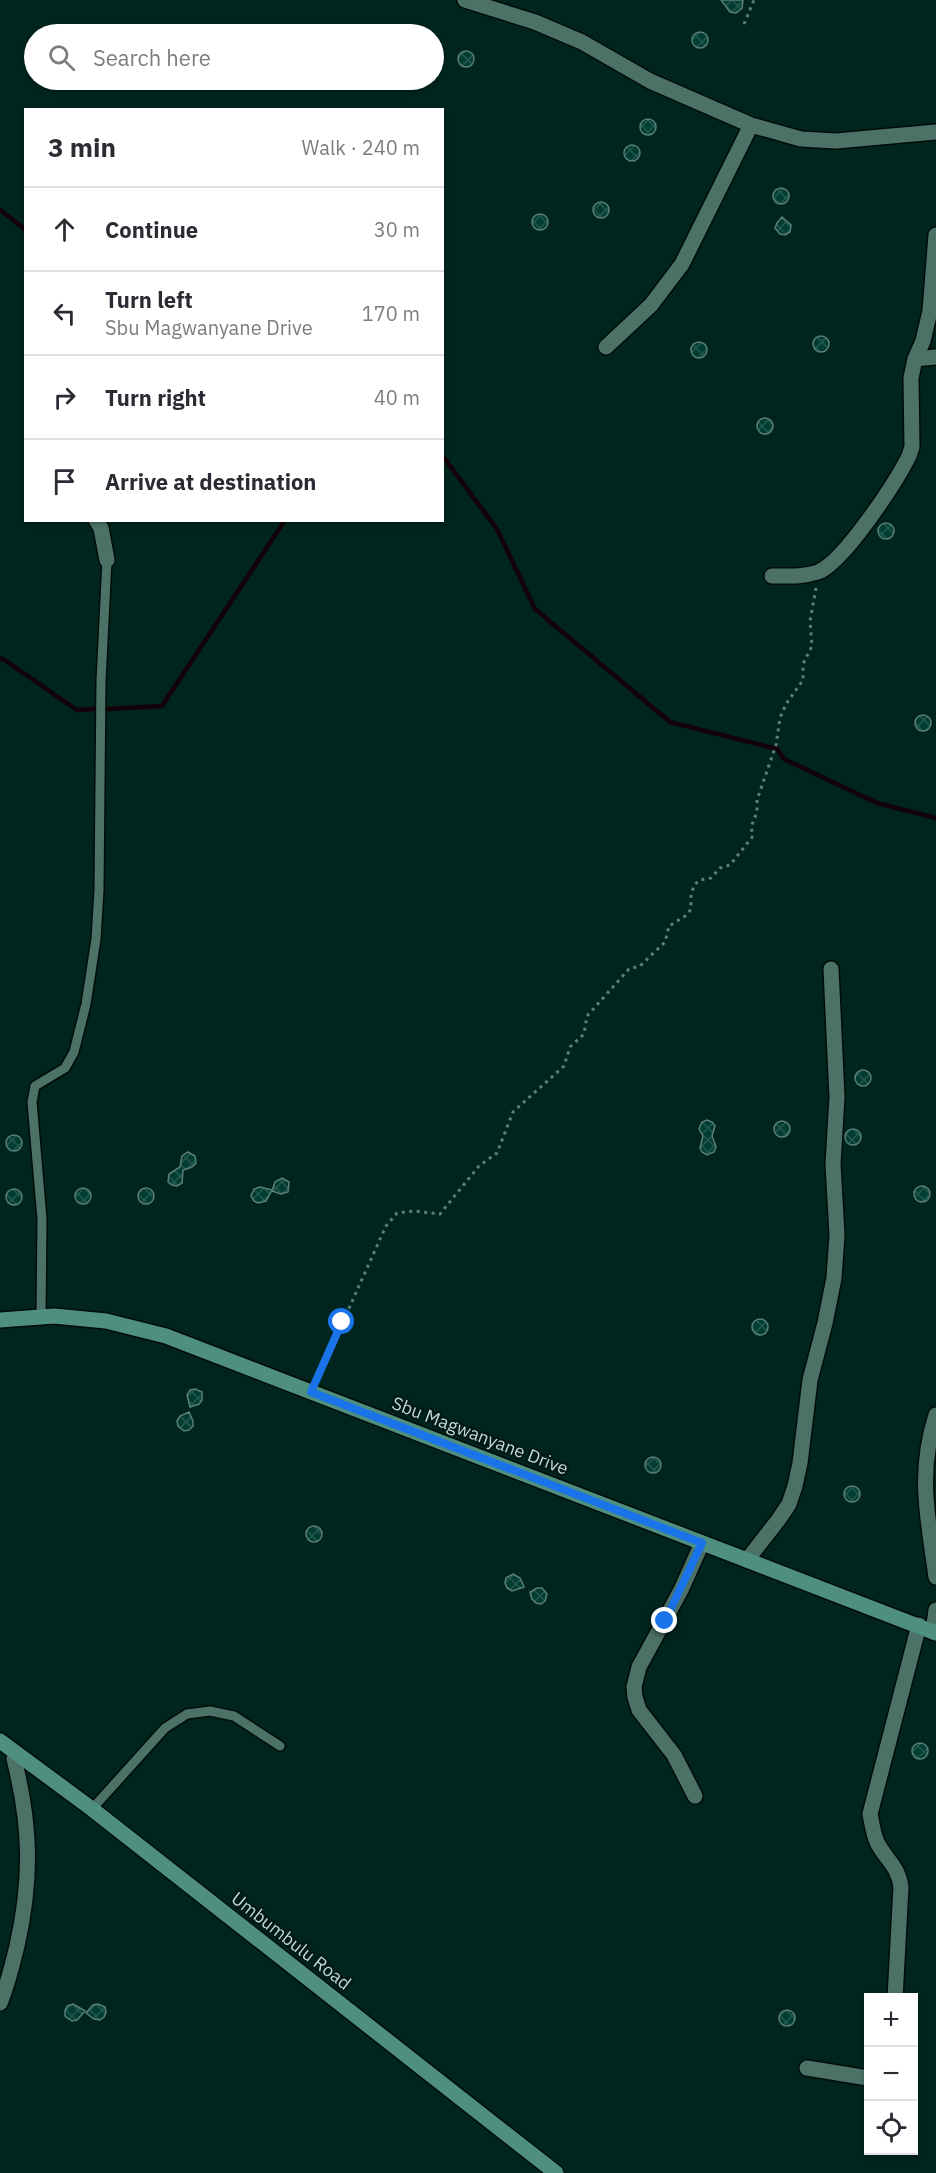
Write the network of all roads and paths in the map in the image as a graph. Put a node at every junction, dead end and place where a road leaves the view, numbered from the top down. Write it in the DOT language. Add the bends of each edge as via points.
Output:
graph roads {
  1 [pos="465,0"];
  2 [pos="754,0"];
  3 [pos="744,24"];
  4 [pos="751,125"];
  5 [pos="936,132"];
  6 [pos="936,235"];
  7 [pos="606,347"];
  8 [pos="936,357"];
  9 [pos="915,359"];
  10 [pos="97,522"];
  11 [pos="107,560"];
  12 [pos="819,571"];
  13 [pos="772,576"];
  14 [pos="831,969"];
  15 [pos="41,1317"];
  16 [pos="0,1320"];
  17 [pos="311,1392"];
  18 [pos="936,1415"];
  19 [pos="702,1543"];
  20 [pos="747,1560"];
  21 [pos="936,1577"];
  22 [pos="936,1610"];
  23 [pos="929,1630"];
  24 [pos="0,1742"];
  25 [pos="280,1746"];
  26 [pos="14,1759"];
  27 [pos="694,1796"];
  28 [pos="92,1809"];
  29 [pos="895,1993"];
  30 [pos="0,2003"];
  31 [pos="807,2068"];
  32 [pos="864,2077"];
  33 [pos="556,2173"];
  1 -- 4 [label="street" via="582,42 650,81"];
  2 -- 3 [label="path"];
  4 -- 5 [label="street" via="801,139 836,141"];
  4 -- 7 [label="street" via="682,264 651,305"];
  6 -- 9 [label="street" via="930,311"];
  8 -- 9 [label="street"];
  9 -- 12 [label="street" via="909,456 845,550"];
  10 -- 11 [label="street"];
  11 -- 15 [label="lane" via="96,939 74,1052 65,1068 41,1081 33,1091 42,1219"];
  12 -- 13 [label="street" via="801,576"];
  12 -- 17 [label="path" via="810,621 812,646 803,664 803,680 780,718 749,843 730,865 694,885 687,915 669,926 665,942 640,966 629,969 587,1017 584,1034 570,1047 564,1066 513,1112 497,1153 479,1166 440,1214 397,1213 386,1226"];
  14 -- 20 [label="street" via="837,1097 834,1278 810,1380 795,1486 789,1504"];
  15 -- 16 [label="main road, Sbu Magwanyane Drive"];
  15 -- 17 [label="main road, Sbu Magwanyane Drive" via="106,1320 166,1336"];
  17 -- 19 [label="main road, Sbu Magwanyane Drive"];
  18 -- 21 [label="street" via="924,1487"];
  19 -- 20 [label="main road, Sbu Magwanyane Drive"];
  19 -- 27 [label="street" via="639,1667 634,1687 639,1710 674,1755"];
  20 -- 23 [label="main road, Sbu Magwanyane Drive"];
  22 -- 23 [label="street"];
  23 -- 29 [label="street" via="870,1814 877,1841 900,1876"];
  24 -- 26 [label="main road, Umbumbulu Road"];
  25 -- 28 [label="lane" via="234,1716 210,1711 187,1714 165,1728"];
  26 -- 28 [label="main road, Umbumbulu Road"];
  26 -- 30 [label="street" via="23,1795 27,1900"];
  28 -- 33 [label="main road, Umbumbulu Road"];
  31 -- 32 [label="street"];
}
